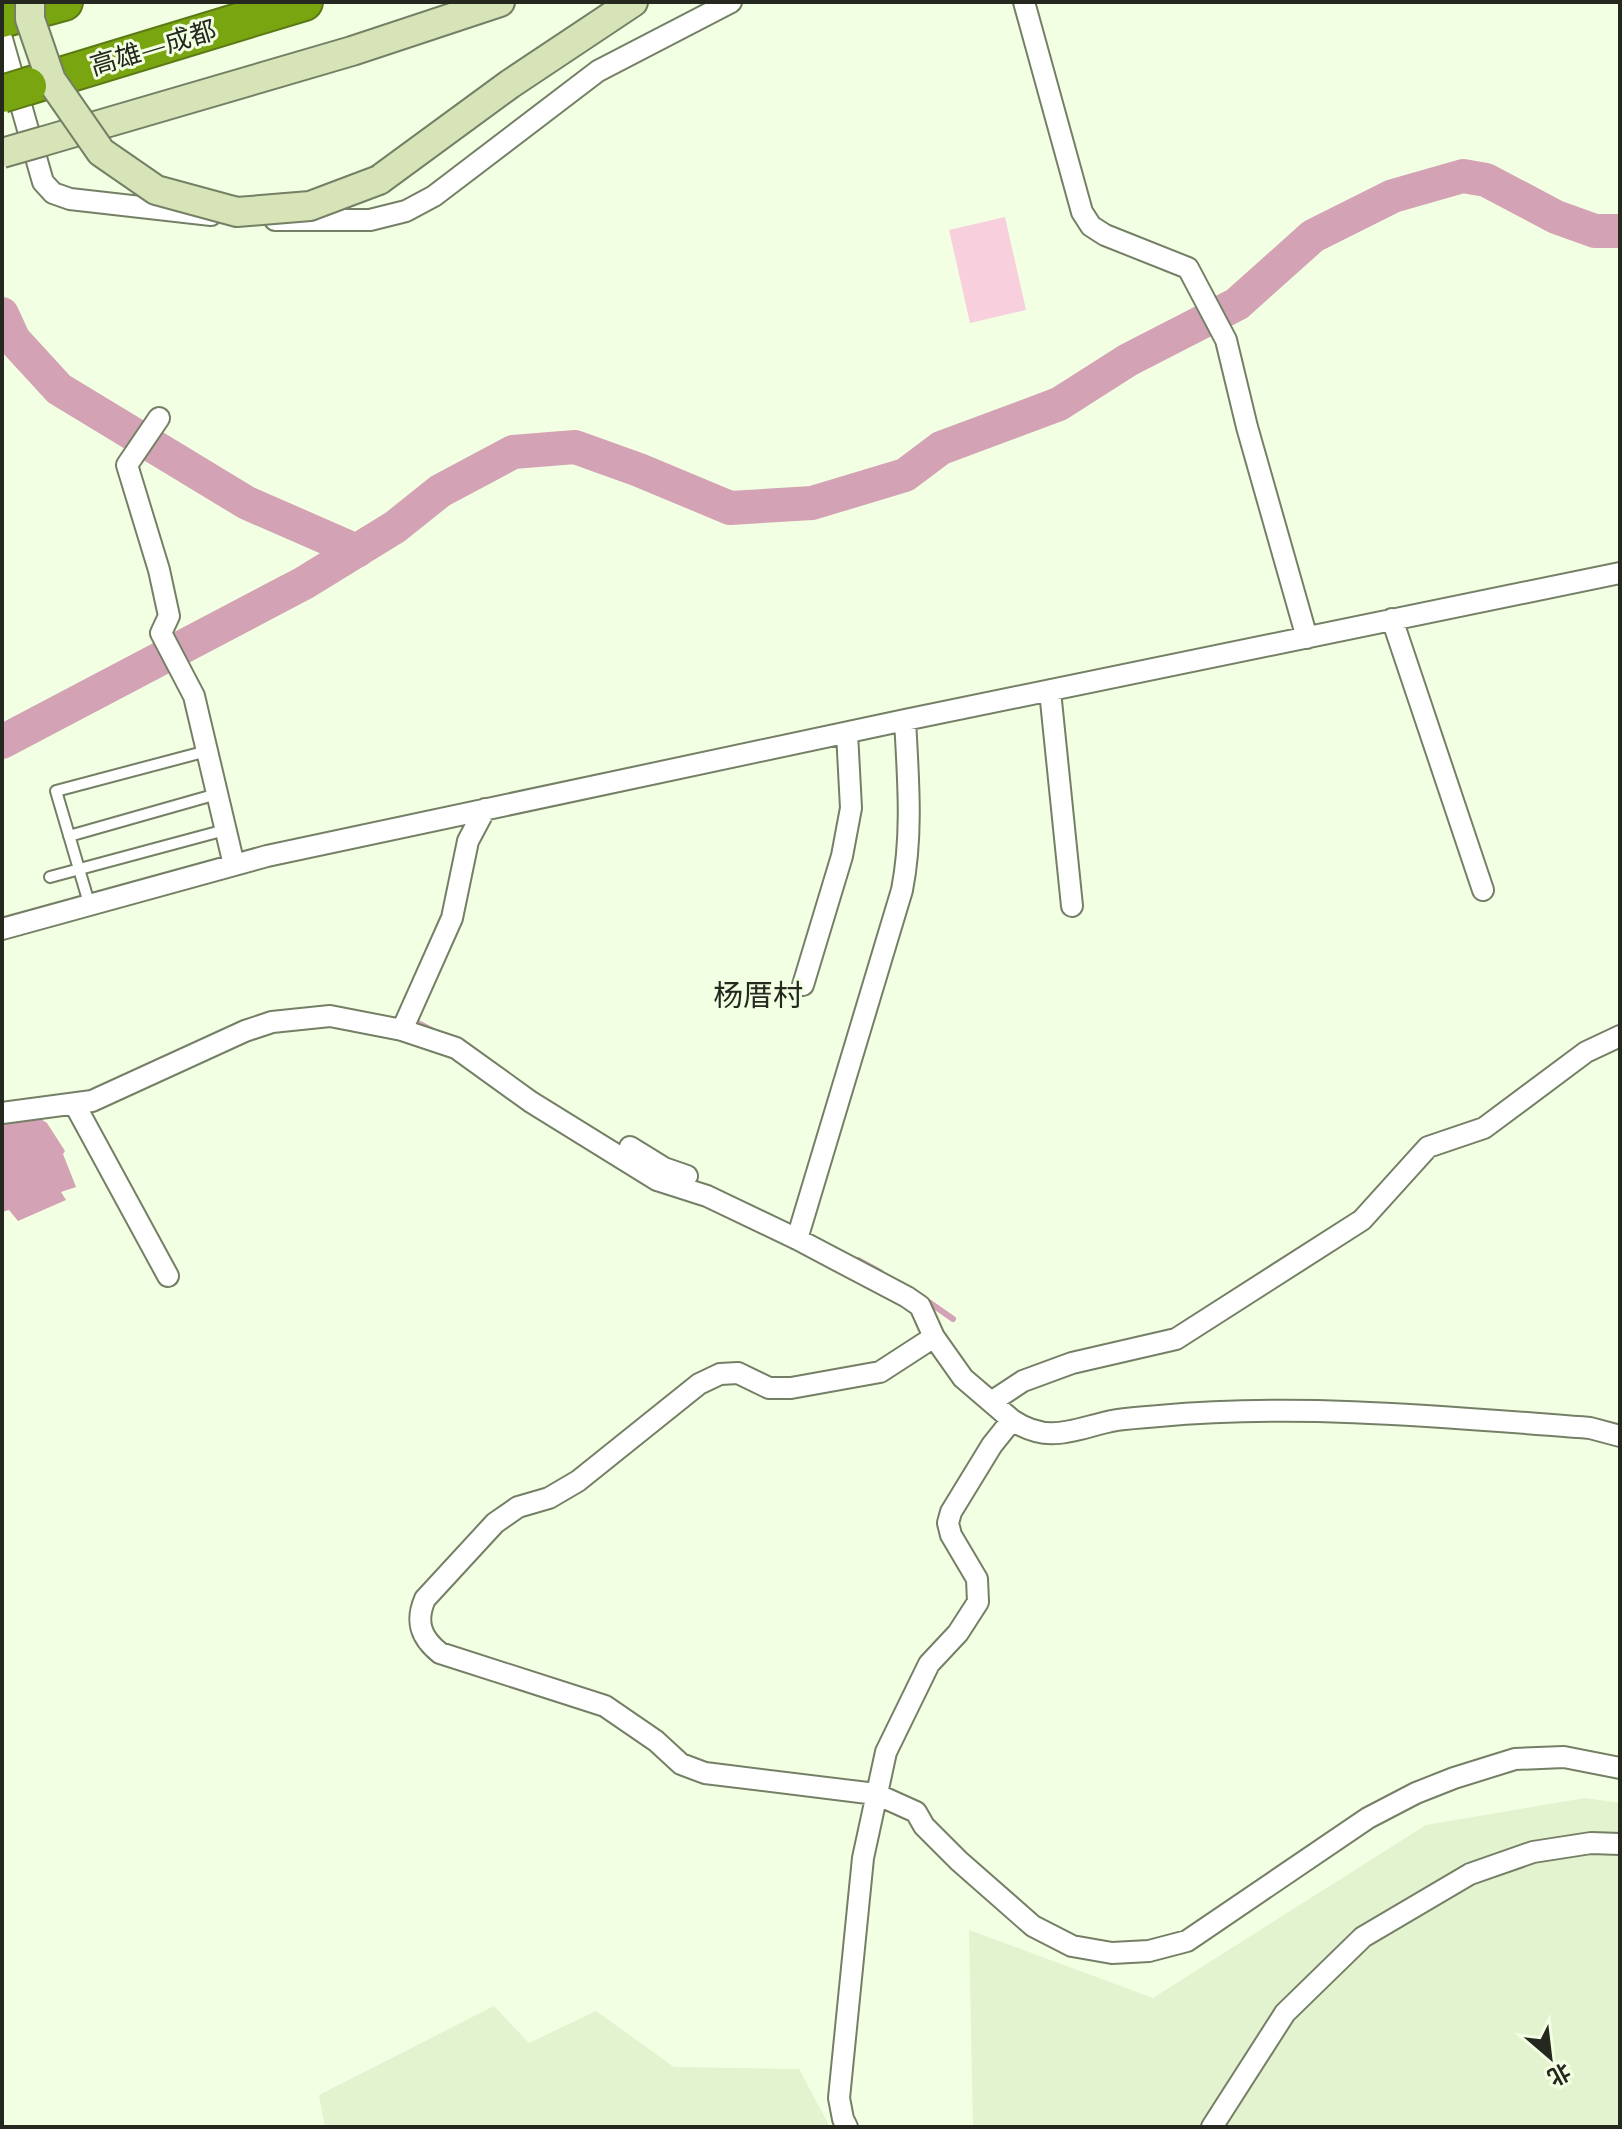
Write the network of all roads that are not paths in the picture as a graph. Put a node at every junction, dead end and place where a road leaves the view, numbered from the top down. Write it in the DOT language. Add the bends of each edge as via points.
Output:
graph roads {
  1 [pos="64,2"];
  2 [pos="304,2"];
  3 [pos="500,2"];
  4 [pos="633,2"];
  5 [pos="731,2"];
  6 [pos="1024,2"];
  7 [pos="10,19"];
  8 [pos="15,90"];
  9 [pos="2,153"];
  10 [pos="159,418"];
  11 [pos="1620,573"];
  12 [pos="1392,619"];
  13 [pos="1307,638"];
  14 [pos="1050,691"];
  15 [pos="905,720"];
  16 [pos="847,733"];
  17 [pos="207,751"];
  18 [pos="217,794"];
  19 [pos="485,809"];
  20 [pos="225,830"];
  21 [pos="69,836"];
  22 [pos="234,865"];
  23 [pos="79,869"];
  24 [pos="50,877"];
  25 [pos="1483,890"];
  26 [pos="89,903"];
  27 [pos="1072,906"];
  28 [pos="2,929"];
  29 [pos="803,985"];
  30 [pos="402,1030"];
  31 [pos="1620,1036"];
  32 [pos="75,1105"];
  33 [pos="2,1113"];
  34 [pos="797,1239"];
  35 [pos="168,1276"];
  36 [pos="934,1337"];
  37 [pos="991,1402"];
  38 [pos="1012,1420"];
  39 [pos="1620,1436"];
  40 [pos="1620,1768"];
  41 [pos="876,1794"];
  42 [pos="1620,1844"];
  43 [pos="847,2127"];
  44 [pos="1212,2127"];
  1 -- 7 [label="highway"];
  2 -- 8 [label="highway, 高雄—成都"];
  3 -- 9 [label="street, bridge"];
  4 -- 7 [label="street, bridge" via="379,180 310,206 237,212 156,190 101,152 51,80 30,19"];
  5 -- 7 [label="street" via="598,71 434,196 406,211 370,220 240,219 53,193 43,182"];
  6 -- 13 [label="street" via="1082,212 1105,235 1188,268 1226,340"];
  10 -- 17 [label="street" via="127,465 169,616 161,633 194,696"];
  11 -- 12 [label="street"];
  12 -- 13 [label="street"];
  12 -- 25 [label="street"];
  13 -- 14 [label="street"];
  14 -- 15 [label="street"];
  14 -- 27 [label="street"];
  15 -- 16 [label="street"];
  15 -- 34 [label="street" via="908,856 902,890"];
  16 -- 19 [label="street"];
  16 -- 29 [label="street" via="851,808"];
  17 -- 18 [label="street"];
  17 -- 21 [label="lane" via="56,791"];
  18 -- 20 [label="street"];
  18 -- 21 [label="lane"];
  19 -- 22 [label="street"];
  19 -- 30 [label="street" via="468,841 452,918"];
  20 -- 22 [label="street"];
  20 -- 23 [label="lane"];
  21 -- 23 [label="lane"];
  22 -- 26 [label="street"];
  23 -- 24 [label="lane"];
  23 -- 26 [label="lane"];
  26 -- 28 [label="street"];
  30 -- 32 [label="street" via="330,1016 272,1022"];
  30 -- 34 [label="street" via="456,1048 660,1173"];
  31 -- 37 [label="street" via="1586,1052 1484,1128 1428,1147 1362,1220 1176,1339 1072,1363 1023,1381"];
  32 -- 33 [label="street"];
  32 -- 35 [label="street"];
  34 -- 36 [label="street" via="920,1306"];
  36 -- 37 [label="street" via="963,1378"];
  36 -- 41 [label="street" via="880,1372 791,1388 769,1388 738,1373 699,1384 578,1481 495,1523 425,1599 419,1613 421,1630 440,1653 605,1706 681,1764 705,1773"];
  37 -- 38 [label="street"];
  38 -- 39 [label="street" via="1026,1430 1054,1434 1116,1420 1201,1412 1384,1412 1590,1428"];
  38 -- 41 [label="street" via="948,1523 977,1579 978,1602 929,1664 886,1752"];
  40 -- 41 [label="street" via="1564,1757 1515,1759 1442,1783 1368,1818 1187,1941 1112,1953 1072,1946 1033,1926 959,1861 916,1812"];
  41 -- 43 [label="street" via="863,1858 839,2098"];
  42 -- 44 [label="street" via="1533,1852 1470,1874 1363,1937 1285,2013"];
}
